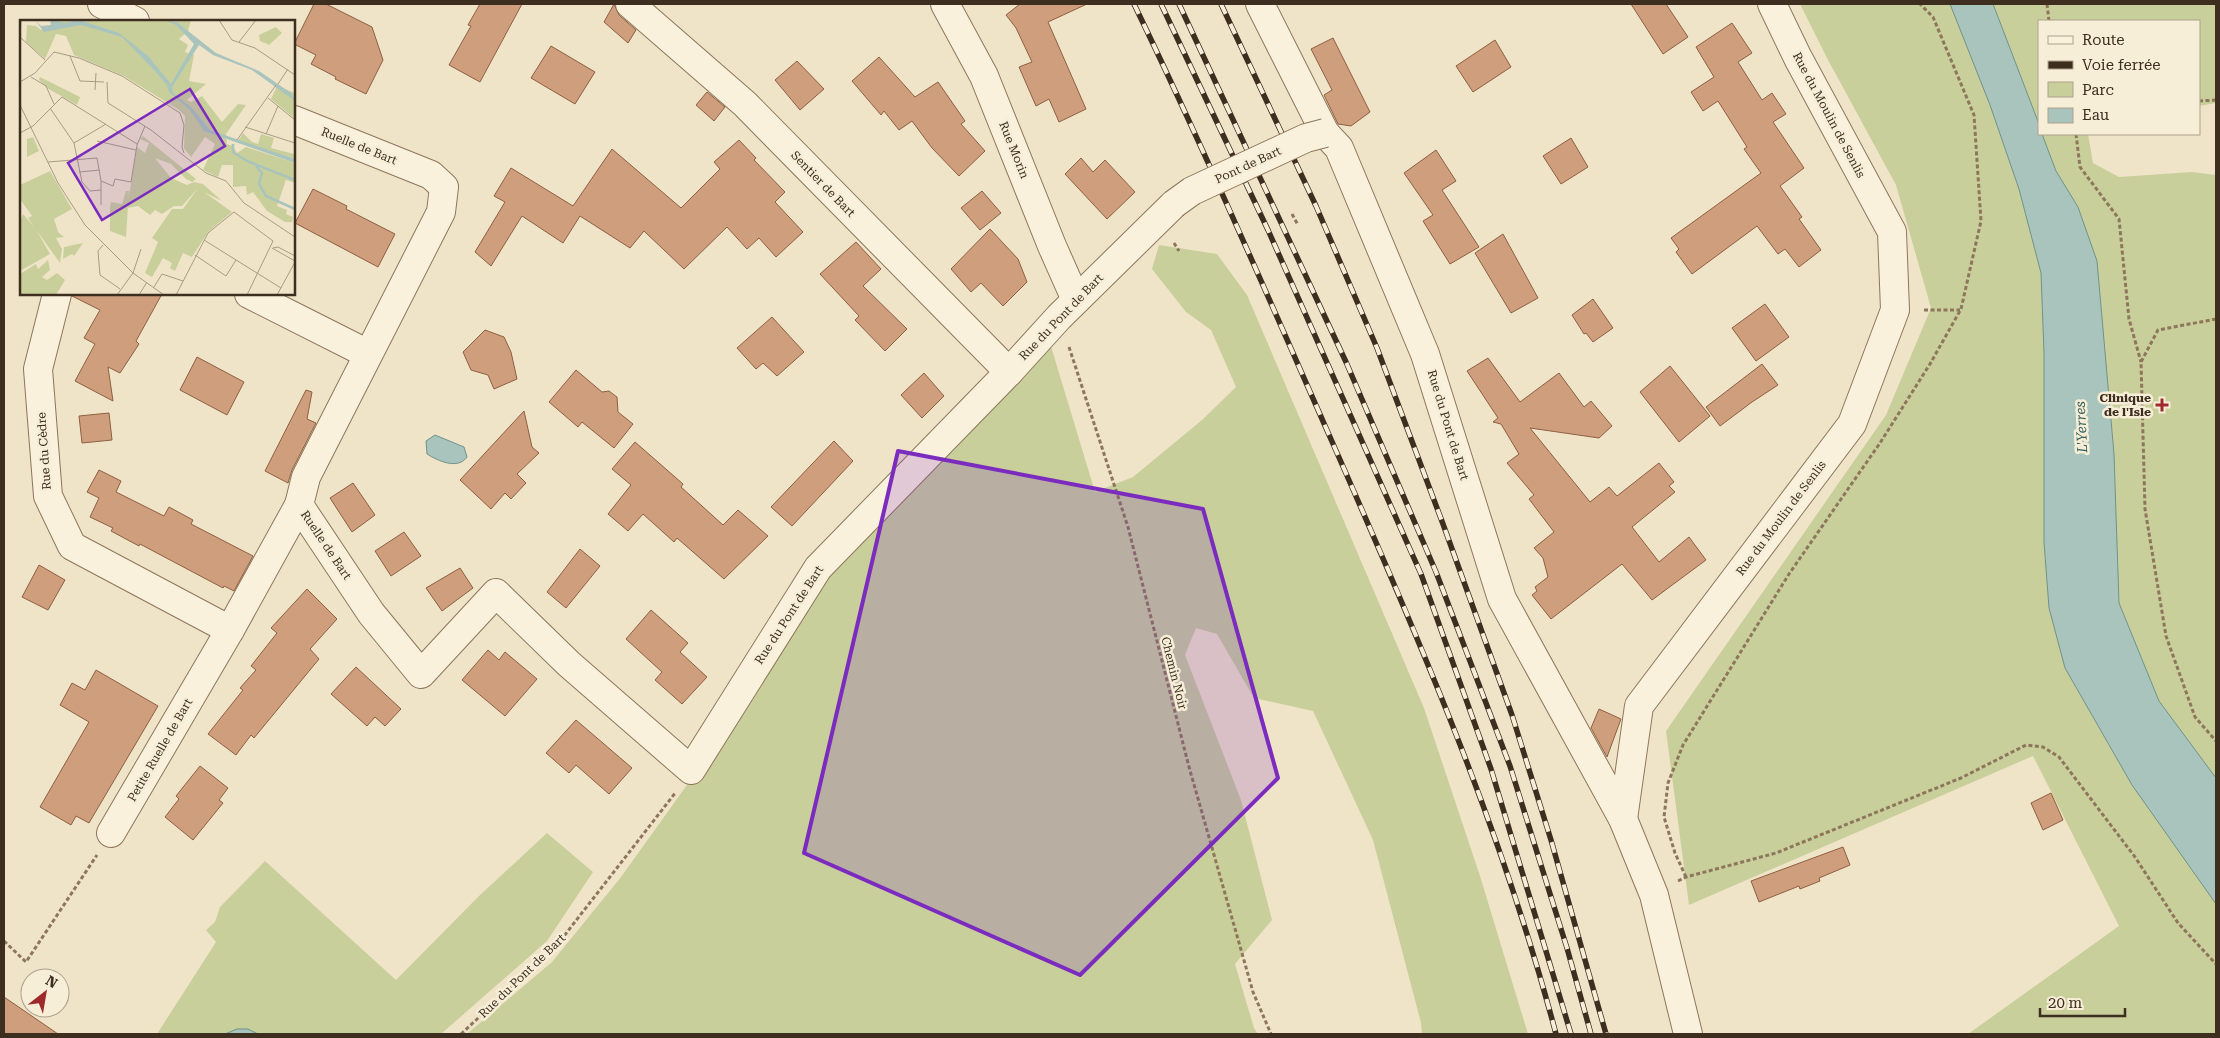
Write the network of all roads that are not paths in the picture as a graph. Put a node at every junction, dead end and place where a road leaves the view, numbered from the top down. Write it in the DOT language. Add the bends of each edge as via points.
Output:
graph roads {
  1 [pos="102,4"];
  2 [pos="630,4"];
  3 [pos="945,4"];
  4 [pos="1260,4"];
  5 [pos="1772,4"];
  6 [pos="136,17"];
  7 [pos="295,120"];
  8 [pos="1325,133"];
  9 [pos="1174,204"];
  10 [pos="57,295"];
  11 [pos="251,295"];
  12 [pos="1068,308"];
  13 [pos="368,354"];
  14 [pos="1009,372"];
  15 [pos="299,505"];
  16 [pos="230,630"];
  17 [pos="691,770"];
  18 [pos="1623,819"];
  19 [pos="111,833"];
  20 [pos="1688,1034"];
  1 -- 6 [label="street"];
  2 -- 14 [label="street, Sentier de Bart" via="745,104"];
  3 -- 12 [label="street, Rue Morin" via="984,76 1052,246"];
  4 -- 8 [label="street, Rue du Pont de Bart"];
  5 -- 18 [label="street, Rue du Moulin de Senlis" via="1892,232 1895,310 1852,424 1639,706"];
  7 -- 13 [label="street, Ruelle de Bart" via="432,175 444,187 441,212"];
  8 -- 9 [label="street, Pont de Bart, bridge" via="1306,138 1192,191"];
  8 -- 18 [label="street, Rue du Pont de Bart" via="1339,148 1425,354 1502,599"];
  9 -- 12 [label="street, Rue du Pont de Bart"];
  10 -- 16 [label="street, Rue du Cèdre" via="38,369 48,496 72,546"];
  11 -- 13 [label="street"];
  12 -- 14 [label="street, Rue du Pont de Bart"];
  13 -- 15 [label="street, Ruelle de Bart" via="306,477"];
  14 -- 17 [label="street, Rue du Pont de Bart" via="818,568"];
  15 -- 16 [label="street, Petite Ruelle de Bart"];
  15 -- 17 [label="street, Ruelle de Bart" via="371,613 421,674 496,592 569,664"];
  16 -- 19 [label="street, Petite Ruelle de Bart"];
  18 -- 20 [label="street" via="1654,895"];
}
